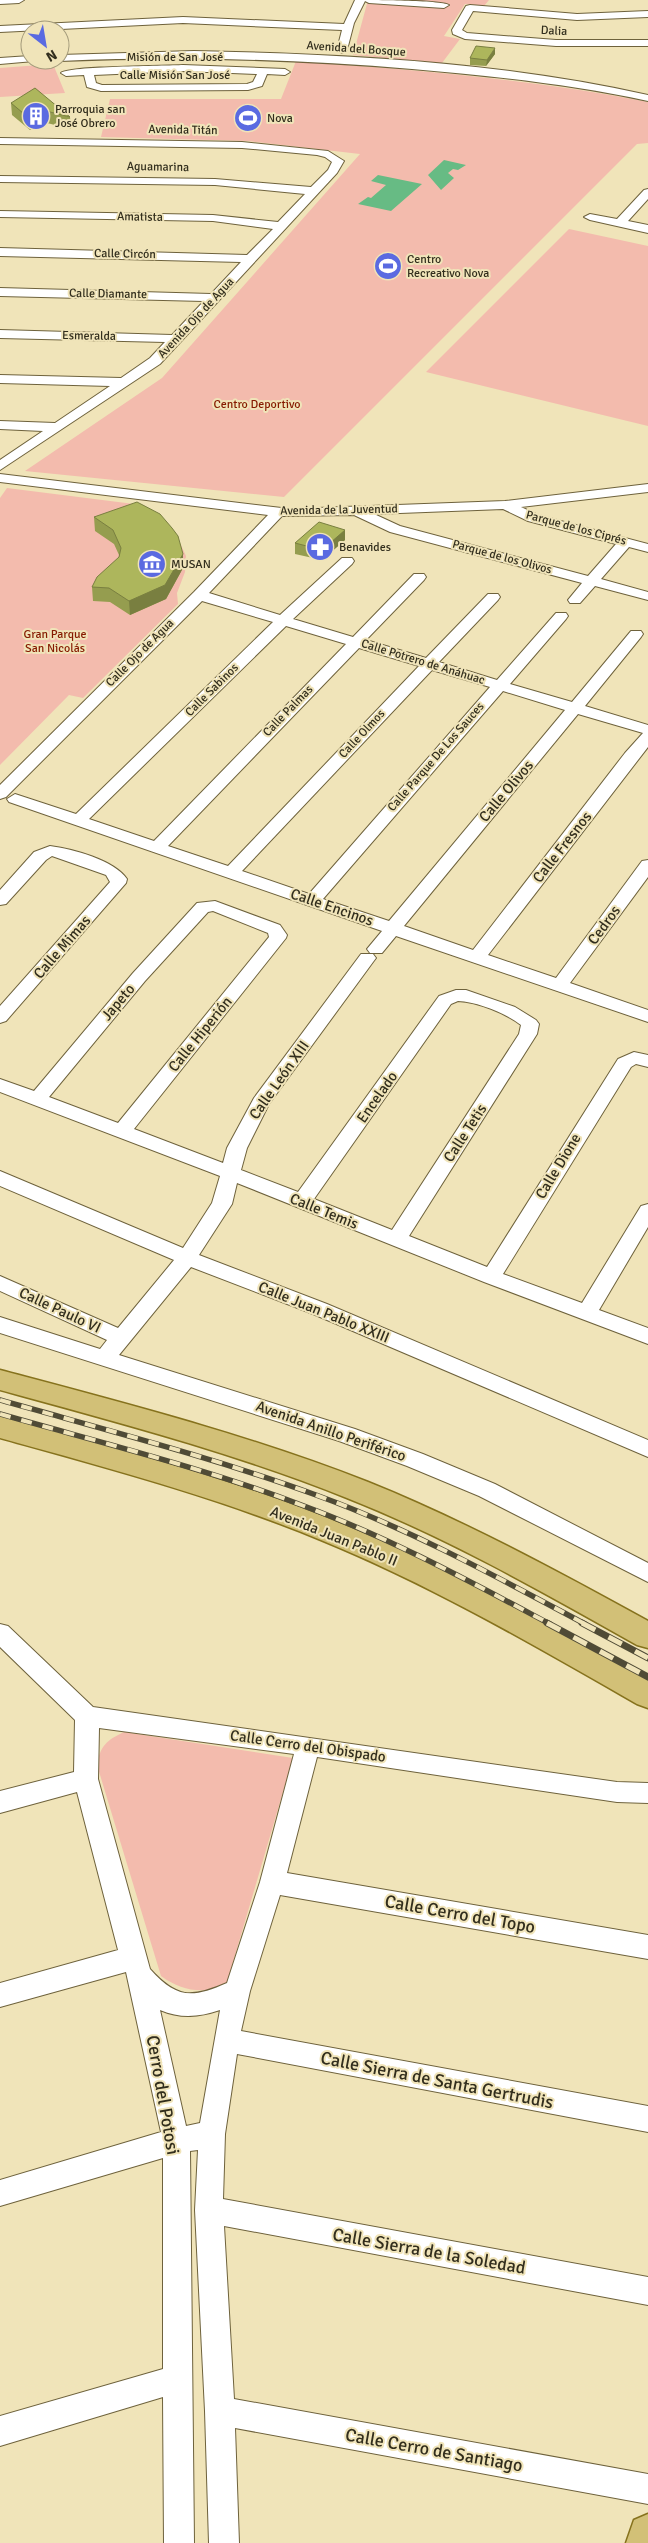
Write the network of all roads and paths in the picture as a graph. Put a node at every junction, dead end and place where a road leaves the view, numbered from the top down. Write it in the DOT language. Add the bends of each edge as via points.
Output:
graph roads {
  1 [pos="20,0"];
  2 [pos="360,0"];
  3 [pos="369,0"];
  4 [pos="0,1"];
  5 [pos="444,5"];
  6 [pos="648,14"];
  7 [pos="348,26"];
  8 [pos="0,29"];
  9 [pos="648,43"];
  10 [pos="342,50"];
  11 [pos="169,53"];
  12 [pos="184,53"];
  13 [pos="70,58"];
  14 [pos="20,60"];
  15 [pos="0,61"];
  16 [pos="171,68"];
  17 [pos="183,68"];
  18 [pos="88,71"];
  19 [pos="263,71"];
  20 [pos="285,72"];
  21 [pos="66,73"];
  22 [pos="648,98"];
  23 [pos="0,141"];
  24 [pos="335,157"];
  25 [pos="0,179"];
  26 [pos="314,191"];
  27 [pos="648,192"];
  28 [pos="0,214"];
  29 [pos="590,217"];
  30 [pos="620,223"];
  31 [pos="280,226"];
  32 [pos="648,229"];
  33 [pos="0,252"];
  34 [pos="251,259"];
  35 [pos="0,292"];
  36 [pos="216,298"];
  37 [pos="0,334"];
  38 [pos="178,339"];
  39 [pos="0,379"];
  40 [pos="125,382"];
  41 [pos="0,425"];
  42 [pos="57,427"];
  43 [pos="0,466"];
  44 [pos="0,478"];
  45 [pos="648,488"];
  46 [pos="620,492"];
  47 [pos="648,503"];
  48 [pos="505,505"];
  49 [pos="358,511"];
  50 [pos="278,512"];
  51 [pos="626,542"];
  52 [pos="648,548"];
  53 [pos="347,561"];
  54 [pos="419,577"];
  55 [pos="591,581"];
  56 [pos="199,595"];
  57 [pos="648,596"];
  58 [pos="493,597"];
  59 [pos="575,600"];
  60 [pos="561,616"];
  61 [pos="284,620"];
  62 [pos="636,634"];
  63 [pos="355,642"];
  64 [pos="429,664"];
  65 [pos="499,685"];
  66 [pos="575,708"];
  67 [pos="648,730"];
  68 [pos="648,737"];
  69 [pos="7,797"];
  70 [pos="79,820"];
  71 [pos="158,847"];
  72 [pos="648,865"];
  73 [pos="232,872"];
  74 [pos="0,900"];
  75 [pos="313,900"];
  76 [pos="203,907"];
  77 [pos="393,928"];
  78 [pos="372,953"];
  79 [pos="477,957"];
  80 [pos="560,985"];
  81 [pos="455,995"];
  82 [pos="648,1016"];
  83 [pos="0,1017"];
  84 [pos="639,1059"];
  85 [pos="0,1085"];
  86 [pos="37,1099"];
  87 [pos="121,1132"];
  88 [pos="232,1173"];
  89 [pos="0,1178"];
  90 [pos="302,1202"];
  91 [pos="648,1211"];
  92 [pos="396,1240"];
  93 [pos="187,1258"];
  94 [pos="491,1277"];
  95 [pos="0,1283"];
  96 [pos="587,1312"];
  97 [pos="0,1324"];
  98 [pos="648,1336"];
  99 [pos="119,1337"];
  100 [pos="105,1357"];
  101 [pos="0,1380"];
  102 [pos="0,1427"];
  103 [pos="648,1449"];
  104 [pos="648,1573"];
  105 [pos="648,1636"];
  106 [pos="5,1644"];
  107 [pos="648,1695"];
  108 [pos="87,1716"];
  109 [pos="308,1746"];
  110 [pos="86,1779"];
  111 [pos="648,1792"];
  112 [pos="0,1802"];
  113 [pos="272,1882"];
  114 [pos="648,1947"];
  115 [pos="136,1967"];
  116 [pos="237,1991"];
  117 [pos="0,1995"];
  118 [pos="226,2040"];
  119 [pos="648,2119"];
  120 [pos="212,2134"];
  121 [pos="176,2141"];
  122 [pos="0,2193"];
  123 [pos="209,2210"];
  124 [pos="648,2291"];
  125 [pos="177,2379"];
  126 [pos="220,2411"];
  127 [pos="0,2431"];
  128 [pos="648,2489"];
  129 [pos="648,2534"];
  130 [pos="179,2543"];
  131 [pos="224,2543"];
  132 [pos="646,2543"];
  1 -- 4 [label="street"];
  2 -- 7 [label="street"];
  3 -- 5 [label="street"];
  6 -- 9 [label="street, Dalia" via="577,17 470,8 457,30 460,34 565,44"];
  7 -- 8 [label="street" via="183,20"];
  7 -- 10 [label="street"];
  11 -- 12 [label="street, Avenida del Bosque"];
  11 -- 13 [label="street, Avenida del Bosque"];
  11 -- 16 [label="street, Calle Misión San José"];
  12 -- 17 [label="street, Calle Misión San José"];
  12 -- 22 [label="street, Avenida del Bosque" via="468,70 582,84"];
  14 -- 15 [label="street"];
  16 -- 17 [label="street, Misión de San José"];
  16 -- 18 [label="street, Misión de San José"];
  17 -- 19 [label="street, Misión de San José"];
  18 -- 19 [label="street, Calle Misión San José" via="92,85 105,88 248,87 258,84"];
  18 -- 21 [label="street, Misión de San José"];
  19 -- 20 [label="street, Misión de San José"];
  23 -- 24 [label="street, Avenida Titán" via="242,145 317,152"];
  24 -- 26 [label="street, Avenida Ojo de Agua" via="337,165"];
  25 -- 26 [label="street, Aguamarina" via="216,182"];
  26 -- 31 [label="street, Avenida Ojo de Agua"];
  27 -- 30 [label="street"];
  28 -- 31 [label="street, Amatista" via="220,218"];
  29 -- 30 [label="street"];
  30 -- 32 [label="street"];
  31 -- 34 [label="street, Avenida Ojo de Agua"];
  33 -- 34 [label="street, Calle Circón"];
  34 -- 36 [label="street, Avenida Ojo de Agua"];
  35 -- 36 [label="street, Calle Diamante"];
  36 -- 38 [label="street, Avenida Ojo de Agua"];
  37 -- 38 [label="street, Esmeralda"];
  38 -- 40 [label="street, Avenida Ojo de Agua" via="156,361"];
  39 -- 40 [label="street"];
  40 -- 42 [label="street, Avenida Ojo de Agua"];
  41 -- 42 [label="street"];
  42 -- 43 [label="street, Avenida Ojo de Agua"];
  44 -- 50 [label="street, Avenida de la Juventud"];
  45 -- 46 [label="street, Avenida de la Juventud"];
  46 -- 47 [label="street"];
  46 -- 48 [label="street, Avenida de la Juventud"];
  48 -- 49 [label="street, Avenida de la Juventud"];
  48 -- 51 [label="street, Parque de los Ciprés" via="533,518"];
  49 -- 50 [label="street, Avenida de la Juventud"];
  49 -- 55 [label="street, Parque de los Olivos" via="395,529"];
  50 -- 56 [label="street, Calle Ojo de Agua"];
  51 -- 52 [label="street, Parque de los Ciprés"];
  51 -- 55 [label="street"];
  53 -- 61 [label="street, Calle Sabinos"];
  54 -- 63 [label="street, Calle Palmas"];
  55 -- 57 [label="street, Parque de los Olivos"];
  55 -- 59 [label="street"];
  56 -- 61 [label="street, Calle Potrero de Anáhuac"];
  56 -- 69 [label="street, Calle Ojo de Agua"];
  58 -- 64 [label="street, Calle Olmos"];
  60 -- 65 [label="street, Calle Parque De Los Sauces"];
  61 -- 63 [label="street, Calle Potrero de Anáhuac"];
  61 -- 70 [label="street, Calle Sabinos"];
  62 -- 66 [label="street, Calle Olivos"];
  63 -- 64 [label="street, Calle Potrero de Anáhuac"];
  63 -- 71 [label="street, Calle Palmas"];
  64 -- 65 [label="street, Calle Potrero de Anáhuac"];
  64 -- 73 [label="street, Calle Olmos"];
  65 -- 66 [label="street, Calle Potrero de Anáhuac"];
  65 -- 75 [label="street, Calle Parque De Los Sauces"];
  66 -- 67 [label="street, Calle Potrero de Anáhuac"];
  66 -- 77 [label="street, Calle Olivos"];
  68 -- 79 [label="street, Calle Fresnos"];
  69 -- 70 [label="street, Calle Encinos"];
  70 -- 71 [label="street, Calle Encinos"];
  71 -- 73 [label="street, Calle Encinos"];
  72 -- 80 [label="street, Cedros"];
  73 -- 75 [label="street, Calle Encinos"];
  74 -- 83 [label="street, Calle Mimas" via="40,856 50,851 64,853 117,875 118,883"];
  75 -- 77 [label="street, Calle Encinos"];
  76 -- 86 [label="street, Japeto"];
  76 -- 87 [label="street, Calle Hiperión" via="215,906 274,929 278,935"];
  77 -- 78 [label="street, Calle Olivos"];
  77 -- 79 [label="street, Calle Encinos"];
  78 -- 88 [label="street, Calle León XIII" via="261,1102 237,1148"];
  79 -- 80 [label="street, Calle Encinos"];
  80 -- 82 [label="street, Calle Encinos"];
  81 -- 90 [label="street, Encelado" via="446,1000"];
  81 -- 92 [label="street, Calle Tetis" via="522,1016 530,1024 528,1034"];
  84 -- 94 [label="street, Calle Dione" via="624,1063"];
  85 -- 86 [label="street, Calle Temis"];
  86 -- 87 [label="street, Calle Temis"];
  87 -- 88 [label="street, Calle Temis"];
  88 -- 90 [label="street, Calle Temis"];
  88 -- 93 [label="street, Calle León XIII" via="222,1204"];
  89 -- 93 [label="street, Calle Juan Pablo XXIII"];
  90 -- 92 [label="street, Calle Temis"];
  91 -- 96 [label="street"];
  92 -- 94 [label="street, Calle Temis"];
  93 -- 99 [label="street, Calle León XIII"];
  93 -- 103 [label="street, Calle Juan Pablo XXIII" via="320,1309"];
  94 -- 96 [label="street, Calle Temis"];
  95 -- 99 [label="street, Calle Paulo VI"];
  96 -- 98 [label="street, Calle Temis"];
  97 -- 100 [label="street, Avenida Anillo Periférico"];
  99 -- 100 [label="street, Calle León XIII"];
  100 -- 104 [label="street, Avenida Anillo Periférico" via="415,1460 496,1494"];
  101 -- 105 [label="main road" via="135,1417 357,1490 531,1571"];
  102 -- 107 [label="main road, Avenida Juan Pablo II" via="250,1502 330,1532 396,1560 505,1614"];
  106 -- 108 [label="street"];
  108 -- 109 [label="street, Calle Cerro del Obispado"];
  108 -- 110 [label="street, Cerro del Potosi"];
  109 -- 111 [label="street, Calle Cerro del Obispado" via="617,1792"];
  109 -- 113 [label="street"];
  110 -- 112 [label="street"];
  110 -- 115 [label="street, Cerro del Potosi"];
  113 -- 114 [label="street, Calle Cerro del Topo"];
  113 -- 116 [label="street"];
  115 -- 116 [label="street" via="162,1998 182,2004 204,2004"];
  115 -- 117 [label="street"];
  115 -- 121 [label="street, Cerro del Potosi"];
  116 -- 118 [label="street"];
  118 -- 119 [label="street, Calle Sierra de Santa Gertrudis"];
  118 -- 120 [label="street"];
  120 -- 121 [label="street"];
  120 -- 123 [label="street"];
  121 -- 122 [label="street"];
  121 -- 125 [label="street, Cerro del Potosi"];
  123 -- 124 [label="street, Calle Sierra de la Soledad"];
  123 -- 126 [label="street"];
  125 -- 127 [label="street"];
  125 -- 130 [label="street, Cerro del Potosi"];
  126 -- 128 [label="street, Calle Cerro de Santiago"];
  126 -- 131 [label="street"];
  129 -- 132 [label="main road"];
}
